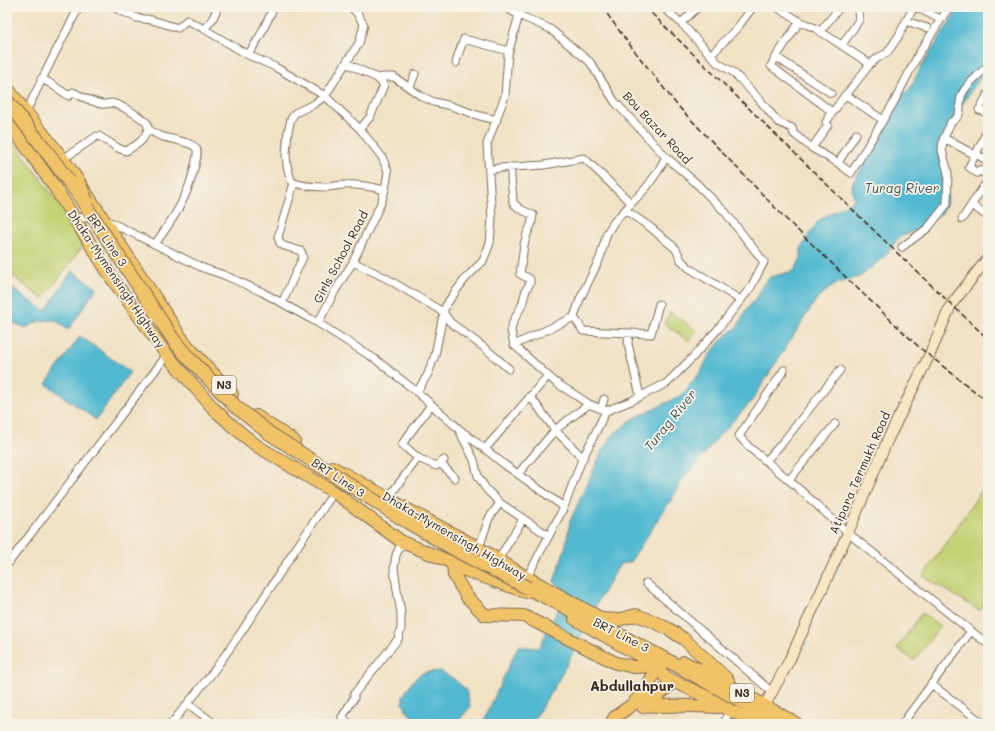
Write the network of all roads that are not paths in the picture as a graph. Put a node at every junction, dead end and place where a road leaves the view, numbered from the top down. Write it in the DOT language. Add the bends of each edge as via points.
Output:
graph roads {
  1 [pos="79,7"];
  2 [pos="113,7"];
  3 [pos="218,7"];
  4 [pos="274,7"];
  5 [pos="351,7"];
  6 [pos="504,7"];
  7 [pos="523,7"];
  8 [pos="663,7"];
  9 [pos="698,7"];
  10 [pos="753,7"];
  11 [pos="776,7"];
  12 [pos="840,7"];
  13 [pos="860,7"];
  14 [pos="915,7"];
  15 [pos="949,7"];
  16 [pos="359,10"];
  17 [pos="519,15"];
  18 [pos="940,20"];
  19 [pos="801,22"];
  20 [pos="906,22"];
  21 [pos="681,23"];
  22 [pos="927,28"];
  23 [pos="204,29"];
  24 [pos="820,32"];
  25 [pos="842,45"];
  26 [pos="509,51"];
  27 [pos="248,55"];
  28 [pos="711,55"];
  29 [pos="776,57"];
  30 [pos="346,63"];
  31 [pos="456,63"];
  32 [pos="870,64"];
  33 [pos="988,65"];
  34 [pos="415,74"];
  35 [pos="377,78"];
  36 [pos="41,79"];
  37 [pos="410,87"];
  38 [pos="7,88"];
  39 [pos="831,93"];
  40 [pos="988,94"];
  41 [pos="846,95"];
  42 [pos="325,96"];
  43 [pos="7,101"];
  44 [pos="26,112"];
  45 [pos="988,113"];
  46 [pos="7,120"];
  47 [pos="497,120"];
  48 [pos="883,120"];
  49 [pos="826,122"];
  50 [pos="148,129"];
  51 [pos="360,129"];
  52 [pos="988,130"];
  53 [pos="856,134"];
  54 [pos="944,138"];
  55 [pos="812,148"];
  56 [pos="975,155"];
  57 [pos="666,157"];
  58 [pos="63,159"];
  59 [pos="988,161"];
  60 [pos="838,162"];
  61 [pos="511,168"];
  62 [pos="489,170"];
  63 [pos="988,176"];
  64 [pos="988,180"];
  65 [pos="294,184"];
  66 [pos="385,190"];
  67 [pos="631,203"];
  68 [pos="972,205"];
  69 [pos="625,210"];
  70 [pos="74,217"];
  71 [pos="988,217"];
  72 [pos="962,220"];
  73 [pos="100,221"];
  74 [pos="155,244"];
  75 [pos="902,247"];
  76 [pos="988,258"];
  77 [pos="353,262"];
  78 [pos="740,300"];
  79 [pos="282,303"];
  80 [pos="659,304"];
  81 [pos="443,312"];
  82 [pos="574,317"];
  83 [pos="318,323"];
  84 [pos="629,333"];
  85 [pos="514,344"];
  86 [pos="167,355"];
  87 [pos="509,369"];
  88 [pos="784,370"];
  89 [pos="840,370"];
  90 [pos="548,376"];
  91 [pos="417,392"];
  92 [pos="530,396"];
  93 [pos="640,396"];
  94 [pos="604,399"];
  95 [pos="589,404"];
  96 [pos="431,405"];
  97 [pos="604,410"];
  98 [pos="835,424"];
  99 [pos="459,429"];
  100 [pos="555,430"];
  101 [pos="485,449"];
  102 [pos="418,458"];
  103 [pos="583,458"];
  104 [pos="766,461"];
  105 [pos="518,474"];
  106 [pos="455,478"];
  107 [pos="789,480"];
  108 [pos="334,492"];
  109 [pos="388,498"];
  110 [pos="500,503"];
  111 [pos="564,507"];
  112 [pos="523,519"];
  113 [pos="848,533"];
  114 [pos="549,536"];
  115 [pos="402,542"];
  116 [pos="479,548"];
  117 [pos="498,560"];
  118 [pos="452,563"];
  119 [pos="7,565"];
  120 [pos="530,579"];
  121 [pos="646,583"];
  122 [pos="598,624"];
  123 [pos="971,631"];
  124 [pos="988,644"];
  125 [pos="658,666"];
  126 [pos="669,680"];
  127 [pos="931,684"];
  128 [pos="772,692"];
  129 [pos="743,694"];
  130 [pos="634,703"];
  131 [pos="188,704"];
  132 [pos="646,705"];
  133 [pos="765,705"];
  134 [pos="726,708"];
  135 [pos="172,724"];
  136 [pos="215,724"];
  137 [pos="350,724"];
  138 [pos="611,724"];
  139 [pos="620,724"];
  140 [pos="724,724"];
  141 [pos="762,724"];
  142 [pos="781,724"];
  143 [pos="797,724"];
  144 [pos="902,724"];
  145 [pos="984,724"];
  1 -- 36 [label="street"];
  2 -- 23 [label="street, Girls School Road" via="137,18 178,28 187,20"];
  3 -- 23 [label="street"];
  4 -- 27 [label="street"];
  5 -- 16 [label="street"];
  6 -- 17 [label="street, Bou Bazar Road"];
  7 -- 17 [label="street"];
  8 -- 21 [label="street"];
  9 -- 21 [label="street"];
  10 -- 28 [label="street"];
  11 -- 19 [label="street"];
  12 -- 24 [label="street"];
  13 -- 25 [label="street" via="859,20"];
  14 -- 18 [label="street"];
  14 -- 20 [label="street"];
  15 -- 18 [label="street"];
  16 -- 30 [label="street" via="364,24 359,43"];
  17 -- 26 [label="street"];
  17 -- 57 [label="street, Bou Bazar Road" via="550,29 590,62 615,102"];
  18 -- 48 [label="street"];
  19 -- 24 [label="street"];
  19 -- 29 [label="street"];
  20 -- 22 [label="street"];
  20 -- 32 [label="street" via="887,53"];
  21 -- 28 [label="street"];
  23 -- 27 [label="street, Girls School Road"];
  24 -- 25 [label="street"];
  25 -- 32 [label="street"];
  26 -- 31 [label="street" via="464,39"];
  26 -- 47 [label="street" via="505,96"];
  27 -- 42 [label="street, Girls School Road"];
  28 -- 55 [label="street" via="718,63 733,72 778,122 792,128 794,134"];
  29 -- 39 [label="street"];
  29 -- 49 [label="street" via="771,66 830,111"];
  30 -- 35 [label="street"];
  30 -- 42 [label="street"];
  32 -- 41 [label="street"];
  33 -- 54 [label="street" via="962,95 960,112 956,120 951,122"];
  34 -- 37 [label="street"];
  35 -- 37 [label="street" via="394,77"];
  35 -- 51 [label="street" via="384,85 370,117"];
  36 -- 44 [label="street"];
  36 -- 50 [label="street" via="69,96 73,92 91,101 104,105 113,103 124,108 147,122"];
  37 -- 47 [label="street" via="434,102"];
  38 -- 44 [label="highway"];
  40 -- 45 [label="street" via="979,110"];
  41 -- 48 [label="street"];
  41 -- 49 [label="street"];
  42 -- 51 [label="street, Girls School Road"];
  42 -- 65 [label="street" via="295,113 291,120 286,160"];
  43 -- 73 [label="highway, BRT Line 3, bridge"];
  44 -- 58 [label="highway"];
  46 -- 70 [label="highway, Dhaka-Mymensingh Highway / N3"];
  47 -- 62 [label="street" via="487,144"];
  48 -- 60 [label="street" via="852,173"];
  49 -- 55 [label="street" via="828,124"];
  50 -- 58 [label="street" via="140,143 126,151 97,136"];
  50 -- 74 [label="street" via="160,136 195,146 197,149 185,198"];
  51 -- 66 [label="street, Girls School Road" via="382,157 388,171"];
  52 -- 56 [label="street"];
  53 -- 60 [label="street"];
  54 -- 56 [label="street"];
  54 -- 75 [label="street" via="942,150 948,173 947,204 928,228"];
  55 -- 60 [label="street"];
  56 -- 59 [label="street"];
  56 -- 63 [label="street" via="969,167"];
  57 -- 67 [label="street" via="646,187"];
  57 -- 78 [label="street, Bou Bazar Road" via="725,212 764,262"];
  58 -- 73 [label="highway, Dhaka-Mymensingh Highway, bridge"];
  61 -- 62 [label="street"];
  61 -- 67 [label="street" via="584,158"];
  61 -- 85 [label="street" via="513,203 534,215 524,245 520,274 530,279 530,283 513,322 511,330"];
  62 -- 81 [label="street" via="492,219 490,243 483,261 465,279"];
  64 -- 68 [label="street"];
  65 -- 66 [label="street" via="325,187 345,185"];
  65 -- 79 [label="street" via="278,237 284,246 301,251 303,257"];
  66 -- 77 [label="street, Girls School Road"];
  67 -- 69 [label="street"];
  68 -- 71 [label="street"];
  68 -- 72 [label="street"];
  69 -- 78 [label="street" via="676,249 681,260 689,268"];
  69 -- 82 [label="street" via="607,233 600,258"];
  70 -- 73 [label="street"];
  70 -- 86 [label="highway, Dhaka-Mymensingh Highway / N3" via="114,280"];
  73 -- 74 [label="street"];
  73 -- 109 [label="highway, Dhaka-Mymensingh Highway / N3" via="184,342 234,396 258,417 335,469"];
  73 -- 122 [label="highway, BRT Line 3, bridge" via="175,342 235,406 269,433 406,521 461,553"];
  74 -- 79 [label="street"];
  76 -- 113 [label="main road, Atipara Termukh Road" via="951,305 888,439"];
  77 -- 81 [label="street" via="386,278"];
  77 -- 83 [label="street, Girls School Road"];
  78 -- 93 [label="street" via="718,329 667,382"];
  79 -- 83 [label="street"];
  80 -- 84 [label="street" via="651,334"];
  81 -- 87 [label="street" via="450,322"];
  81 -- 91 [label="street" via="435,355 428,374"];
  82 -- 84 [label="street" via="583,331"];
  82 -- 85 [label="street"];
  83 -- 91 [label="street"];
  84 -- 93 [label="street" via="628,344"];
  85 -- 90 [label="street"];
  86 -- 108 [label="highway, Dhaka-Mymensingh Highway / N3" via="214,409 252,442"];
  86 -- 119 [label="street"];
  88 -- 104 [label="street" via="739,436"];
  89 -- 104 [label="street"];
  90 -- 92 [label="street"];
  90 -- 95 [label="street"];
  91 -- 96 [label="street"];
  92 -- 100 [label="street"];
  92 -- 101 [label="street"];
  93 -- 97 [label="street"];
  94 -- 97 [label="street"];
  95 -- 97 [label="street"];
  95 -- 100 [label="street"];
  96 -- 99 [label="street"];
  96 -- 102 [label="street" via="402,444"];
  97 -- 103 [label="street"];
  98 -- 107 [label="street"];
  99 -- 101 [label="street"];
  99 -- 110 [label="street" via="474,460 478,476 486,489"];
  100 -- 103 [label="street"];
  100 -- 105 [label="street"];
  101 -- 105 [label="street"];
  102 -- 106 [label="street" via="436,466 442,462"];
  102 -- 109 [label="street"];
  103 -- 111 [label="street"];
  104 -- 107 [label="street"];
  105 -- 111 [label="street"];
  107 -- 113 [label="street"];
  108 -- 115 [label="highway, Dhaka-Mymensingh Highway / N3"];
  108 -- 131 [label="street" via="242,631"];
  109 -- 116 [label="highway, Dhaka-Mymensingh Highway / N3"];
  110 -- 112 [label="street"];
  110 -- 116 [label="street" via="488,518"];
  111 -- 114 [label="street"];
  112 -- 114 [label="street"];
  112 -- 117 [label="street"];
  113 -- 123 [label="street"];
  113 -- 128 [label="main road, Atipara Termukh Road" via="789,662"];
  114 -- 120 [label="street" via="531,570"];
  115 -- 118 [label="highway, Dhaka-Mymensingh Highway / N3"];
  115 -- 137 [label="street" via="394,568 401,629 398,639 354,694 342,717"];
  116 -- 117 [label="highway, Dhaka-Mymensingh Highway / N3"];
  117 -- 120 [label="highway, Dhaka-Mymensingh Highway / N3"];
  118 -- 122 [label="highway, Dhaka-Mymensingh Highway / N3" via="527,592"];
  118 -- 125 [label="highway" via="454,575 467,597 485,615 524,616 616,663"];
  120 -- 122 [label="highway, N3"];
  121 -- 128 [label="street"];
  122 -- 125 [label="highway, N3"];
  122 -- 129 [label="highway, N3" via="686,663"];
  122 -- 129 [label="highway" via="636,615 667,628 684,639"];
  122 -- 142 [label="highway, BRT Line 3"];
  123 -- 124 [label="street"];
  123 -- 127 [label="street"];
  125 -- 126 [label="highway, N3"];
  125 -- 130 [label="highway" via="646,689"];
  126 -- 130 [label="highway"];
  126 -- 132 [label="highway" via="660,694"];
  126 -- 134 [label="highway, N3"];
  127 -- 144 [label="street"];
  127 -- 145 [label="street"];
  128 -- 133 [label="main road, Atipara Termukh Road"];
  129 -- 133 [label="highway, N3"];
  130 -- 138 [label="highway" via="615,717"];
  131 -- 135 [label="street"];
  131 -- 136 [label="street"];
  132 -- 134 [label="highway"];
  132 -- 139 [label="highway" via="632,712"];
  133 -- 143 [label="highway, N3"];
  134 -- 140 [label="street"];
  134 -- 141 [label="highway, N3"];
}
